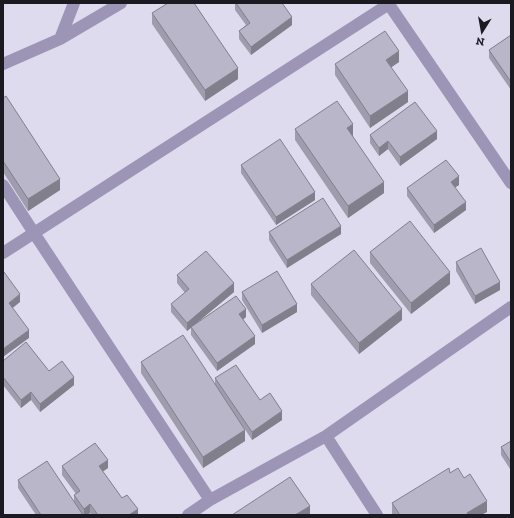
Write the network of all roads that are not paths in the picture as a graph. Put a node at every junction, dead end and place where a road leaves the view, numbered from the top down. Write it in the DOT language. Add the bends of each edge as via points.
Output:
graph roads {
  1 [pos="74,3"];
  2 [pos="121,3"];
  3 [pos="389,4"];
  4 [pos="60,39"];
  5 [pos="3,64"];
  6 [pos="511,183"];
  7 [pos="3,185"];
  8 [pos="34,233"];
  9 [pos="3,253"];
  10 [pos="511,307"];
  11 [pos="326,436"];
  12 [pos="210,500"];
  13 [pos="188,515"];
  14 [pos="377,515"];
  1 -- 4 [label="street"];
  2 -- 4 [label="street"];
  3 -- 6 [label="street"];
  3 -- 8 [label="street"];
  4 -- 5 [label="street"];
  7 -- 8 [label="street"];
  8 -- 9 [label="street"];
  8 -- 12 [label="street"];
  10 -- 11 [label="street"];
  11 -- 12 [label="street"];
  11 -- 14 [label="street"];
  12 -- 13 [label="street"];
}
